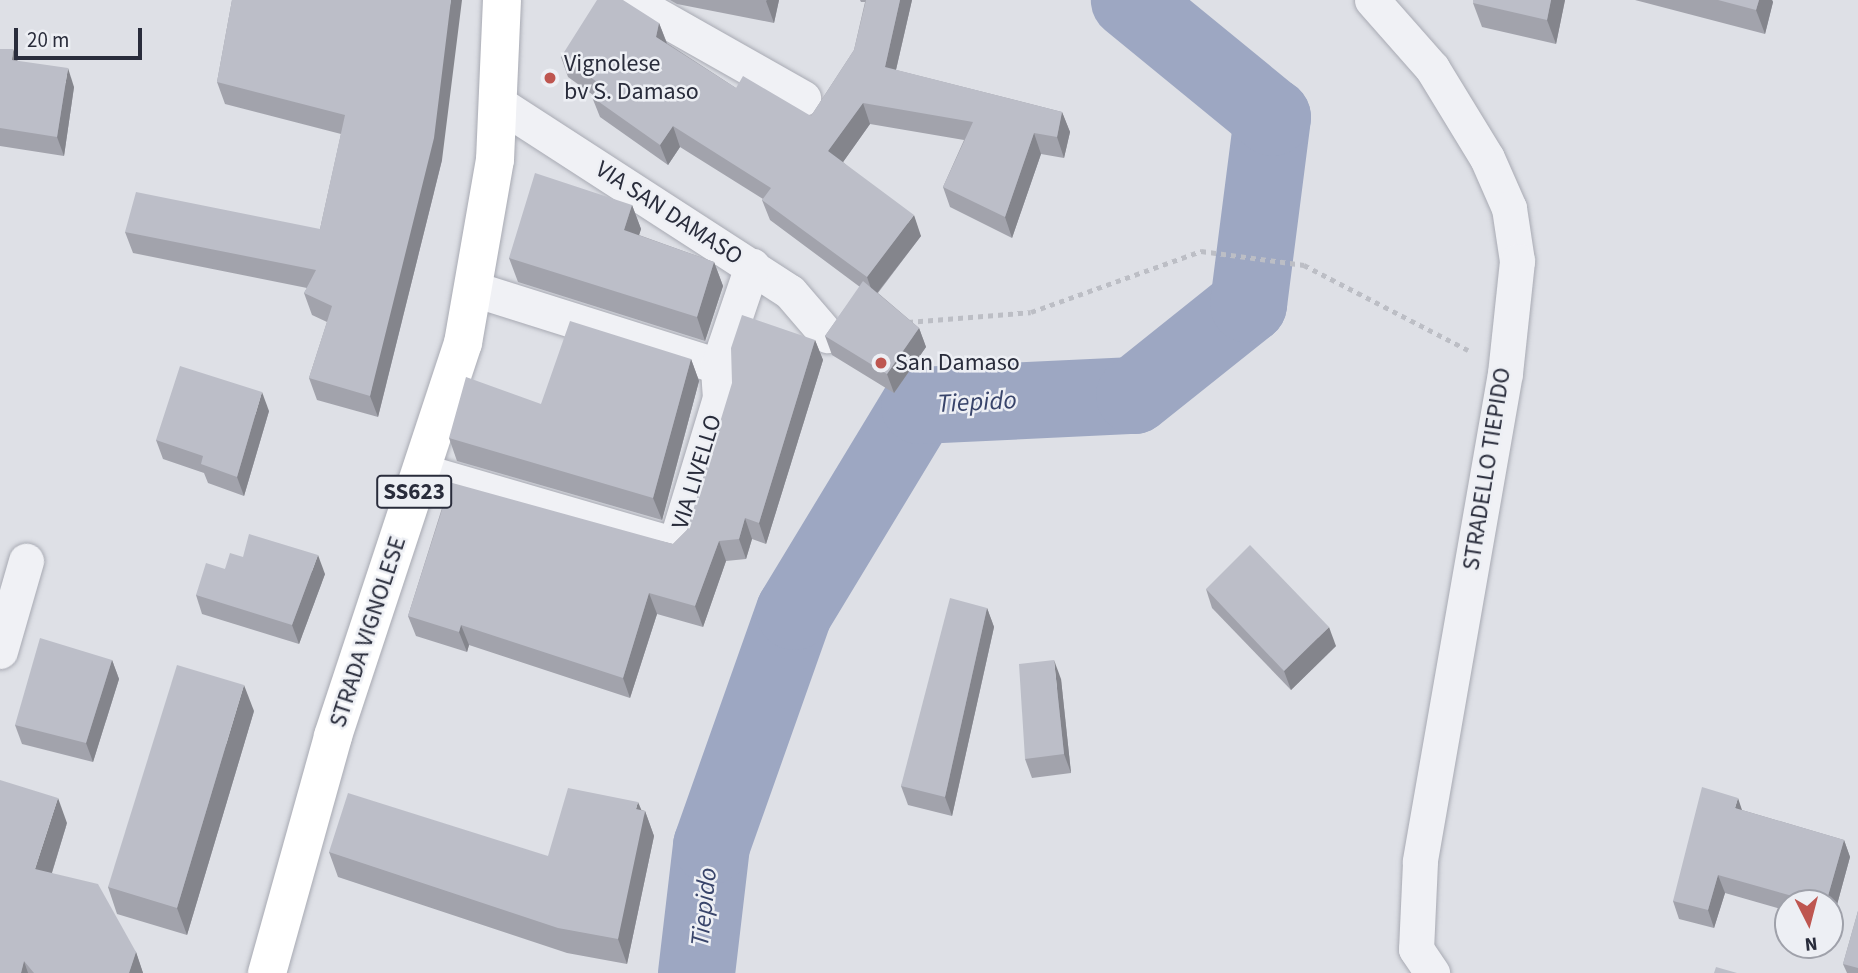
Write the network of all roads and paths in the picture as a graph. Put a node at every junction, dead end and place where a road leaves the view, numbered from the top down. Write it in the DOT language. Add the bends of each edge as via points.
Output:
graph roads {
  1 [pos="502,0"];
  2 [pos="630,0"];
  3 [pos="1372,0"];
  4 [pos="803,98"];
  5 [pos="500,104"];
  6 [pos="752,267"];
  7 [pos="474,289"];
  8 [pos="898,323"];
  9 [pos="827,335"];
  10 [pos="718,366"];
  11 [pos="1504,373"];
  12 [pos="421,471"];
  13 [pos="26,561"];
  14 [pos="0,652"];
  15 [pos="267,973"];
  16 [pos="1432,973"];
  1 -- 5 [label="main road, STRADA VIGNOLESE / SS623"];
  2 -- 4 [label="street"];
  3 -- 11 [label="street, STRADELLO TIEPIDO" via="1459,108 1509,208 1517,261"];
  5 -- 6 [label="street, VIA SAN DAMASO"];
  5 -- 7 [label="main road, STRADA VIGNOLESE / SS623"];
  6 -- 9 [label="street, VIA SAN DAMASO" via="790,292"];
  6 -- 10 [label="street, VIA LIVELLO"];
  7 -- 10 [label="street"];
  7 -- 12 [label="main road, STRADA VIGNOLESE / SS623"];
  8 -- 11 [label="path" via="1031,312 1200,251 1304,265 1422,321"];
  10 -- 12 [label="street, VIA LIVELLO" via="720,398 675,545"];
  11 -- 16 [label="street, STRADELLO TIEPIDO" via="1420,862 1416,950"];
  12 -- 15 [label="main road, STRADA VIGNOLESE / SS623" via="333,736"];
  13 -- 14 [label="street"];
}
